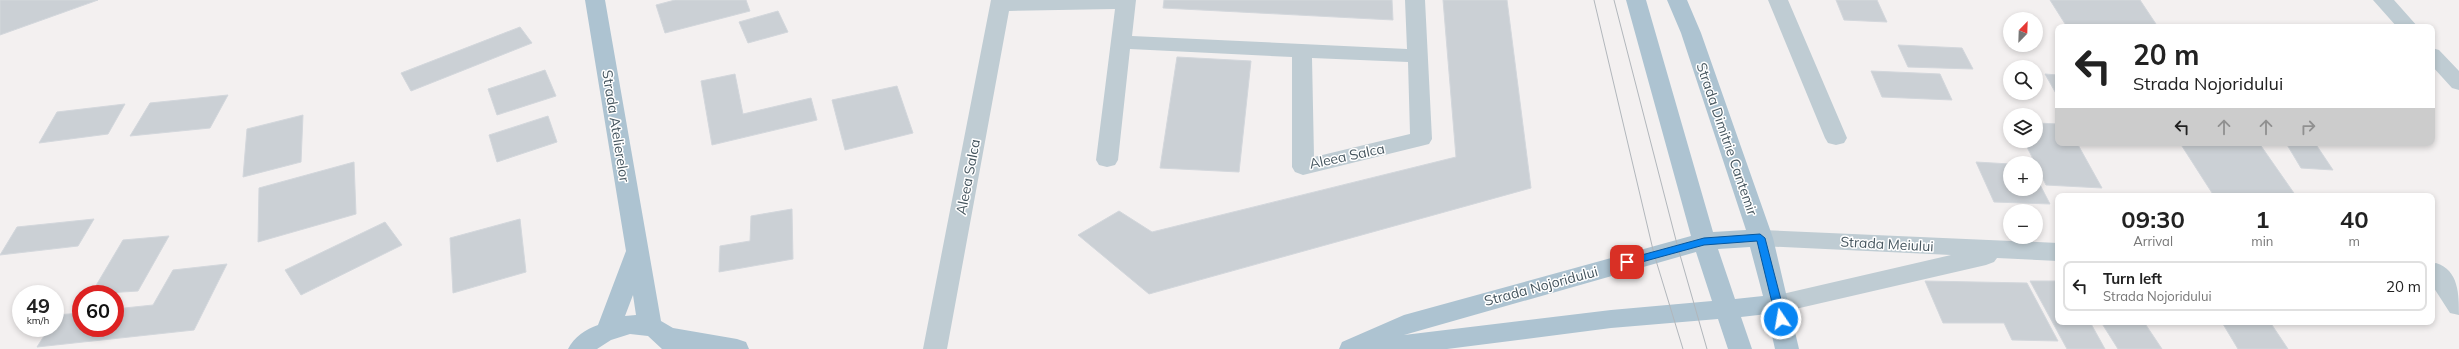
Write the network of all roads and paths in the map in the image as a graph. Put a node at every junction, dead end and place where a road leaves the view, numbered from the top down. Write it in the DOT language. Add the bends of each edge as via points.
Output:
graph roads {
  1 [pos="595,0"];
  2 [pos="1415,0"];
  3 [pos="1636,0"];
  4 [pos="1677,0"];
  5 [pos="1778,0"];
  6 [pos="2383,0"];
  7 [pos="1126,2"];
  8 [pos="1001,3"];
  9 [pos="2405,24"];
  10 [pos="1121,42"];
  11 [pos="1302,51"];
  12 [pos="1418,56"];
  13 [pos="2435,57"];
  14 [pos="2459,83"];
  15 [pos="1836,138"];
  16 [pos="1107,160"];
  17 [pos="1760,238"];
  18 [pos="1704,241"];
  19 [pos="2013,250"];
  20 [pos="637,252"];
  21 [pos="2055,252"];
  22 [pos="2435,272"];
  23 [pos="2435,273"];
  24 [pos="2459,274"];
  25 [pos="1778,304"];
  26 [pos="2459,306"];
  27 [pos="1726,308"];
  28 [pos="608,330"];
  29 [pos="665,337"];
  30 [pos="580,349"];
  31 [pos="737,349"];
  32 [pos="935,349"];
  33 [pos="1351,349"];
  34 [pos="1369,349"];
  35 [pos="1740,349"];
  36 [pos="1787,349"];
  1 -- 20 [label="main road, Strada Atelierelor"];
  2 -- 12 [label="street, Aleea Salca"];
  3 -- 18 [label="main road"];
  4 -- 17 [label="main road, Strada Dimitrie Cantemir" via="1691,33"];
  5 -- 15 [label="street"];
  6 -- 9 [label="street"];
  7 -- 8 [label="street, Aleea Salca"];
  7 -- 10 [label="street, Aleea Salca"];
  8 -- 32 [label="street, Aleea Salca"];
  10 -- 11 [label="street"];
  10 -- 16 [label="street, Aleea Salca"];
  11 -- 12 [label="street"];
  11 -- 12 [label="street, Aleea Salca" via="1304,167 1421,139"];
  13 -- 14 [label="street"];
  17 -- 18 [label="main road, Strada Nojoridului"];
  17 -- 19 [label="street, Strada Meiului"];
  17 -- 25 [label="main road, Strada Dimitrie Cantemir"];
  18 -- 27 [label="main road"];
  18 -- 33 [label="main road, Strada Nojoridului" via="1404,324"];
  19 -- 21 [label="street, Strada Meiului"];
  19 -- 25 [label="street, Strada Meiului"];
  20 -- 28 [label="main road, Strada Atelierelor"];
  20 -- 29 [label="main road, Strada Atelierelor"];
  22 -- 24 [label="street"];
  23 -- 26 [label="street"];
  25 -- 27 [label="main road"];
  25 -- 36 [label="main road, Strada Dimitrie Cantemir"];
  27 -- 34 [label="main road" via="1611,319"];
  27 -- 35 [label="main road"];
  28 -- 29 [label="main road" via="630,324"];
  28 -- 30 [label="main road"];
  29 -- 31 [label="main road"];
}
